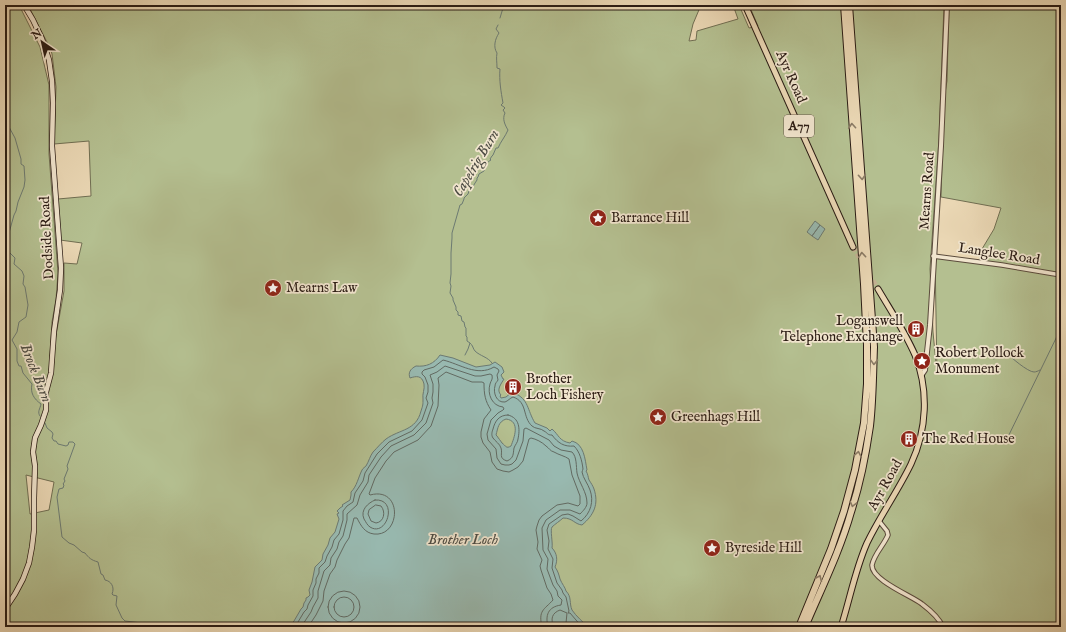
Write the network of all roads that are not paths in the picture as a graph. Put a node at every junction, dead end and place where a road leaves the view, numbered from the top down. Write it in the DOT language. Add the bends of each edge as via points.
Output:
graph roads {
  1 [pos="24,5"];
  2 [pos="745,5"];
  3 [pos="844,5"];
  4 [pos="849,5"];
  5 [pos="947,5"];
  6 [pos="853,247"];
  7 [pos="933,256"];
  8 [pos="1061,275"];
  9 [pos="878,289"];
  10 [pos="921,376"];
  11 [pos="879,521"];
  12 [pos="5,609"];
  13 [pos="799,627"];
  14 [pos="805,627"];
  15 [pos="841,627"];
  16 [pos="943,627"];
  1 -- 12 [label="main road, Dodside Road" via="42,39 52,81 52,146 61,268 46,410 35,438 33,452 35,466 32,547 23,579"];
  2 -- 6 [label="main road, Ayr Road / A77"];
  13 -- 3 [label="highway, one-way" via="844,511 864,423 867,384 864,284"];
  4 -- 14 [label="highway, one-way" via="874,347 872,401 862,470 851,512"];
  5 -- 7 [label="street, Mearns Road"];
  7 -- 8 [label="street, Langlee Road"];
  7 -- 10 [label="street, Mearns Road" via="930,325 925,370"];
  9 -- 10 [label="main road, Ayr Road" via="912,348"];
  10 -- 11 [label="main road, Ayr Road" via="924,407 918,448"];
  11 -- 15 [label="main road, Ayr Road" via="859,563"];
  11 -- 16 [label="street" via="888,535 874,560 872,569 888,584 922,604"];
}
